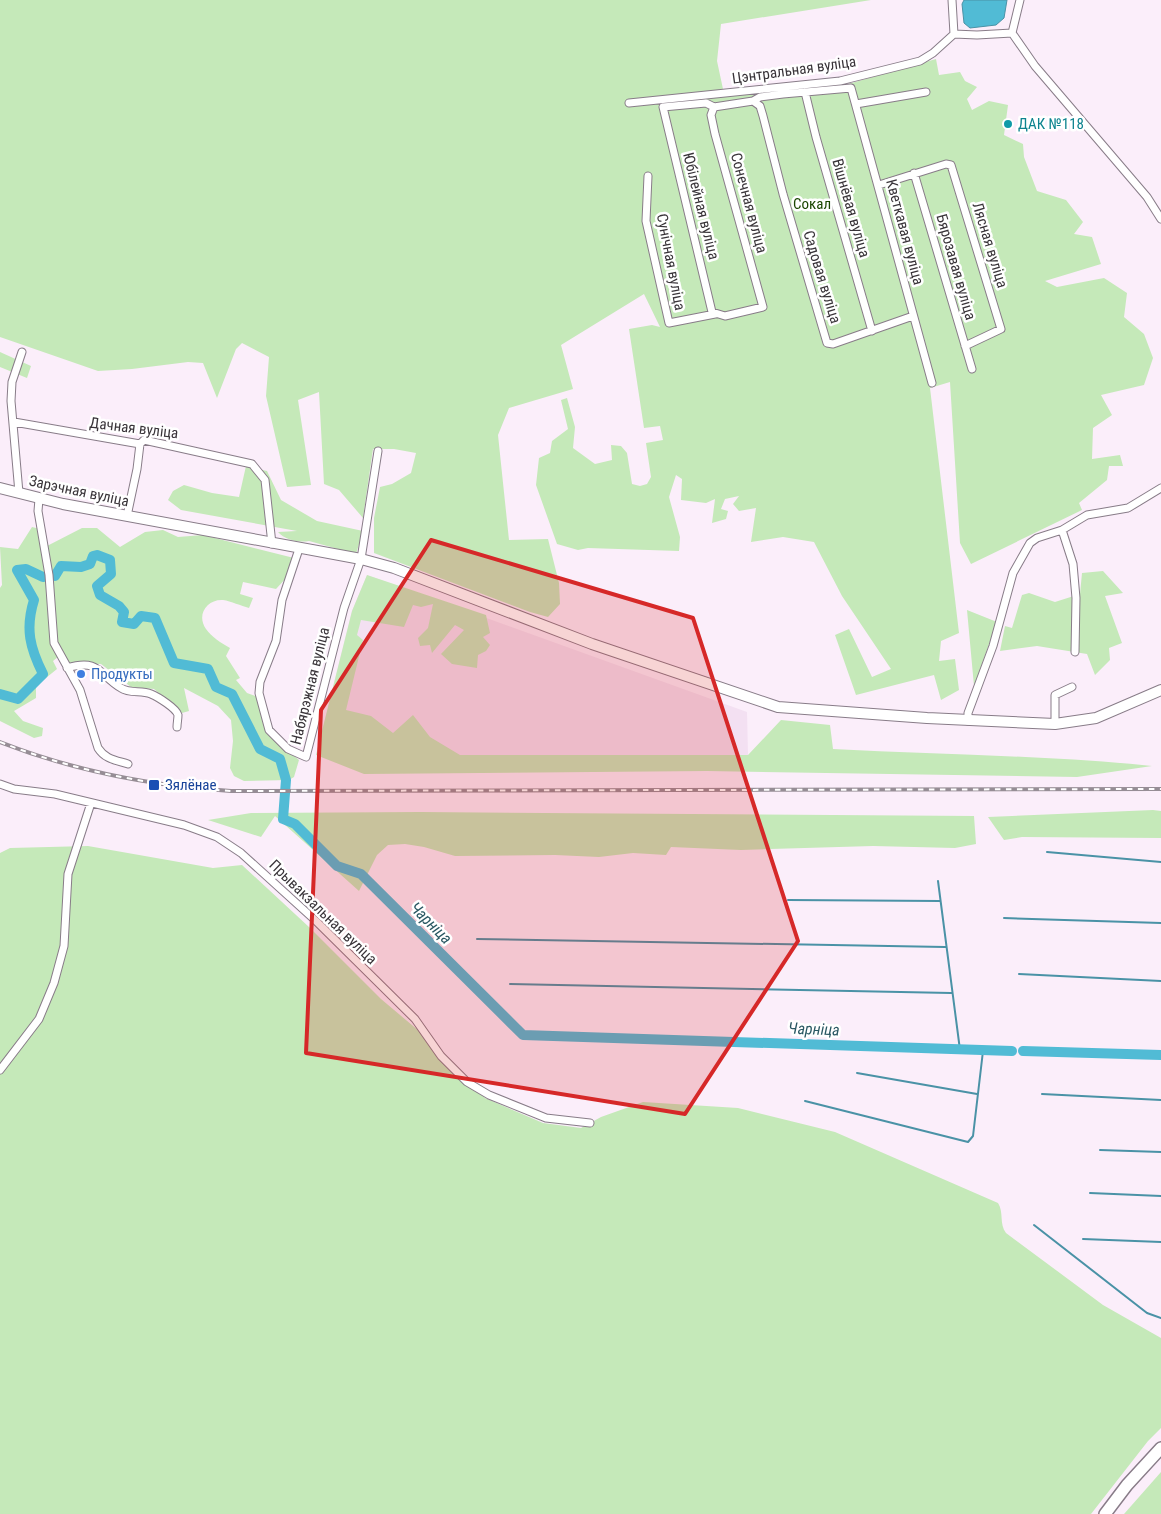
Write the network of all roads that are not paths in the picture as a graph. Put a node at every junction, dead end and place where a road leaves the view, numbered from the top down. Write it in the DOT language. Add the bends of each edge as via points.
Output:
graph roads {
  1 [pos="952,0"];
  2 [pos="1020,0"];
  3 [pos="1012,32"];
  4 [pos="954,34"];
  5 [pos="805,92"];
  6 [pos="926,92"];
  7 [pos="724,94"];
  8 [pos="753,101"];
  9 [pos="629,103"];
  10 [pos="856,104"];
  11 [pos="725,105"];
  12 [pos="714,107"];
  13 [pos="914,173"];
  14 [pos="648,176"];
  15 [pos="879,185"];
  16 [pos="1161,219"];
  17 [pos="714,313"];
  18 [pos="913,316"];
  19 [pos="872,331"];
  20 [pos="965,346"];
  21 [pos="22,352"];
  22 [pos="972,369"];
  23 [pos="932,383"];
  24 [pos="14,422"];
  25 [pos="140,444"];
  26 [pos="378,451"];
  27 [pos="0,488"];
  28 [pos="1161,488"];
  29 [pos="19,494"];
  30 [pos="39,499"];
  31 [pos="127,516"];
  32 [pos="1062,530"];
  33 [pos="272,544"];
  34 [pos="299,549"];
  35 [pos="361,559"];
  36 [pos="1075,652"];
  37 [pos="67,668"];
  38 [pos="1072,687"];
  39 [pos="1161,690"];
  40 [pos="968,721"];
  41 [pos="1056,724"];
  42 [pos="177,727"];
  43 [pos="128,764"];
  44 [pos="0,784"];
  45 [pos="91,803"];
  46 [pos="0,1070"];
  47 [pos="590,1123"];
  48 [pos="1161,1448"];
  49 [pos="1105,1514"];
  1 -- 4 [label="street"];
  2 -- 3 [label="street"];
  3 -- 4 [label="street" via="978,36"];
  3 -- 16 [label="street"];
  4 -- 7 [label="street, Цэнтральная вуліца" via="933,53 914,63 840,81"];
  5 -- 8 [label="street" via="760,97"];
  5 -- 10 [label="street, Кветкавая вуліца" via="851,88"];
  5 -- 19 [label="street, Вішнёвая вуліца"];
  6 -- 10 [label="street"];
  7 -- 9 [label="street, Цэнтральная вуліца"];
  7 -- 11 [label="street"];
  8 -- 11 [label="street"];
  8 -- 19 [label="street, Садовая вуліца" via="760,106 827,343 833,344"];
  10 -- 15 [label="street, Кветкавая вуліца"];
  11 -- 12 [label="street"];
  12 -- 17 [label="street, Сонечная вуліца" via="711,114 715,134 763,307 725,316"];
  12 -- 17 [label="street, Юбілейная вуліца" via="706,102 663,107"];
  13 -- 15 [label="street"];
  13 -- 20 [label="street, Бярозавая вуліца"];
  13 -- 20 [label="street, Лясная вуліца" via="946,164 952,169 1001,329"];
  14 -- 17 [label="street, Сунічная вуліца" via="646,221 669,323"];
  15 -- 18 [label="street, Кветкавая вуліца"];
  18 -- 19 [label="street"];
  18 -- 23 [label="street, Кветкавая вуліца"];
  20 -- 22 [label="street, Бярозавая вуліца"];
  21 -- 24 [label="street" via="12,382"];
  24 -- 25 [label="street, Дачная вуліца"];
  24 -- 29 [label="street"];
  25 -- 31 [label="street"];
  25 -- 33 [label="street, Дачная вуліца" via="144,440 248,462 262,475 266,486"];
  26 -- 35 [label="street, Набярэжная вуліца"];
  27 -- 29 [label="street, Зарэчная вуліца"];
  28 -- 32 [label="street" via="1128,508 1087,515"];
  29 -- 30 [label="street, Зарэчная вуліца"];
  30 -- 31 [label="street, Зарэчная вуліца"];
  30 -- 37 [label="street" via="54,643"];
  31 -- 33 [label="street, Зарэчная вуліца"];
  32 -- 36 [label="street" via="1073,564"];
  32 -- 40 [label="street" via="1030,543 1012,573 993,646 968,712"];
  33 -- 34 [label="street, Зарэчная вуліца"];
  34 -- 35 [label="street, Зарэчная вуліца"];
  34 -- 35 [label="street, Набярэжная вуліца" via="282,600 276,641 259,693 269,730 288,749 306,757 344,608"];
  35 -- 40 [label="street, Зарэчная вуліца" via="435,582 592,644 778,707"];
  37 -- 42 [label="street" via="98,668 120,688 150,694 175,710"];
  37 -- 43 [label="street" via="80,690 98,748 111,759"];
  38 -- 41 [label="street" via="1055,695"];
  39 -- 41 [label="street, Зарэчная вуліца" via="1096,718"];
  40 -- 41 [label="street, Зарэчная вуліца"];
  44 -- 45 [label="street, Прывакзальная вуліца"];
  45 -- 46 [label="street" via="68,874 64,946 54,982 39,1020"];
  45 -- 47 [label="street, Прывакзальная вуліца" via="184,825 217,837 241,853 316,921 415,1019 441,1056 466,1082 546,1118"];
  48 -- 49 [label="main road"];
}
